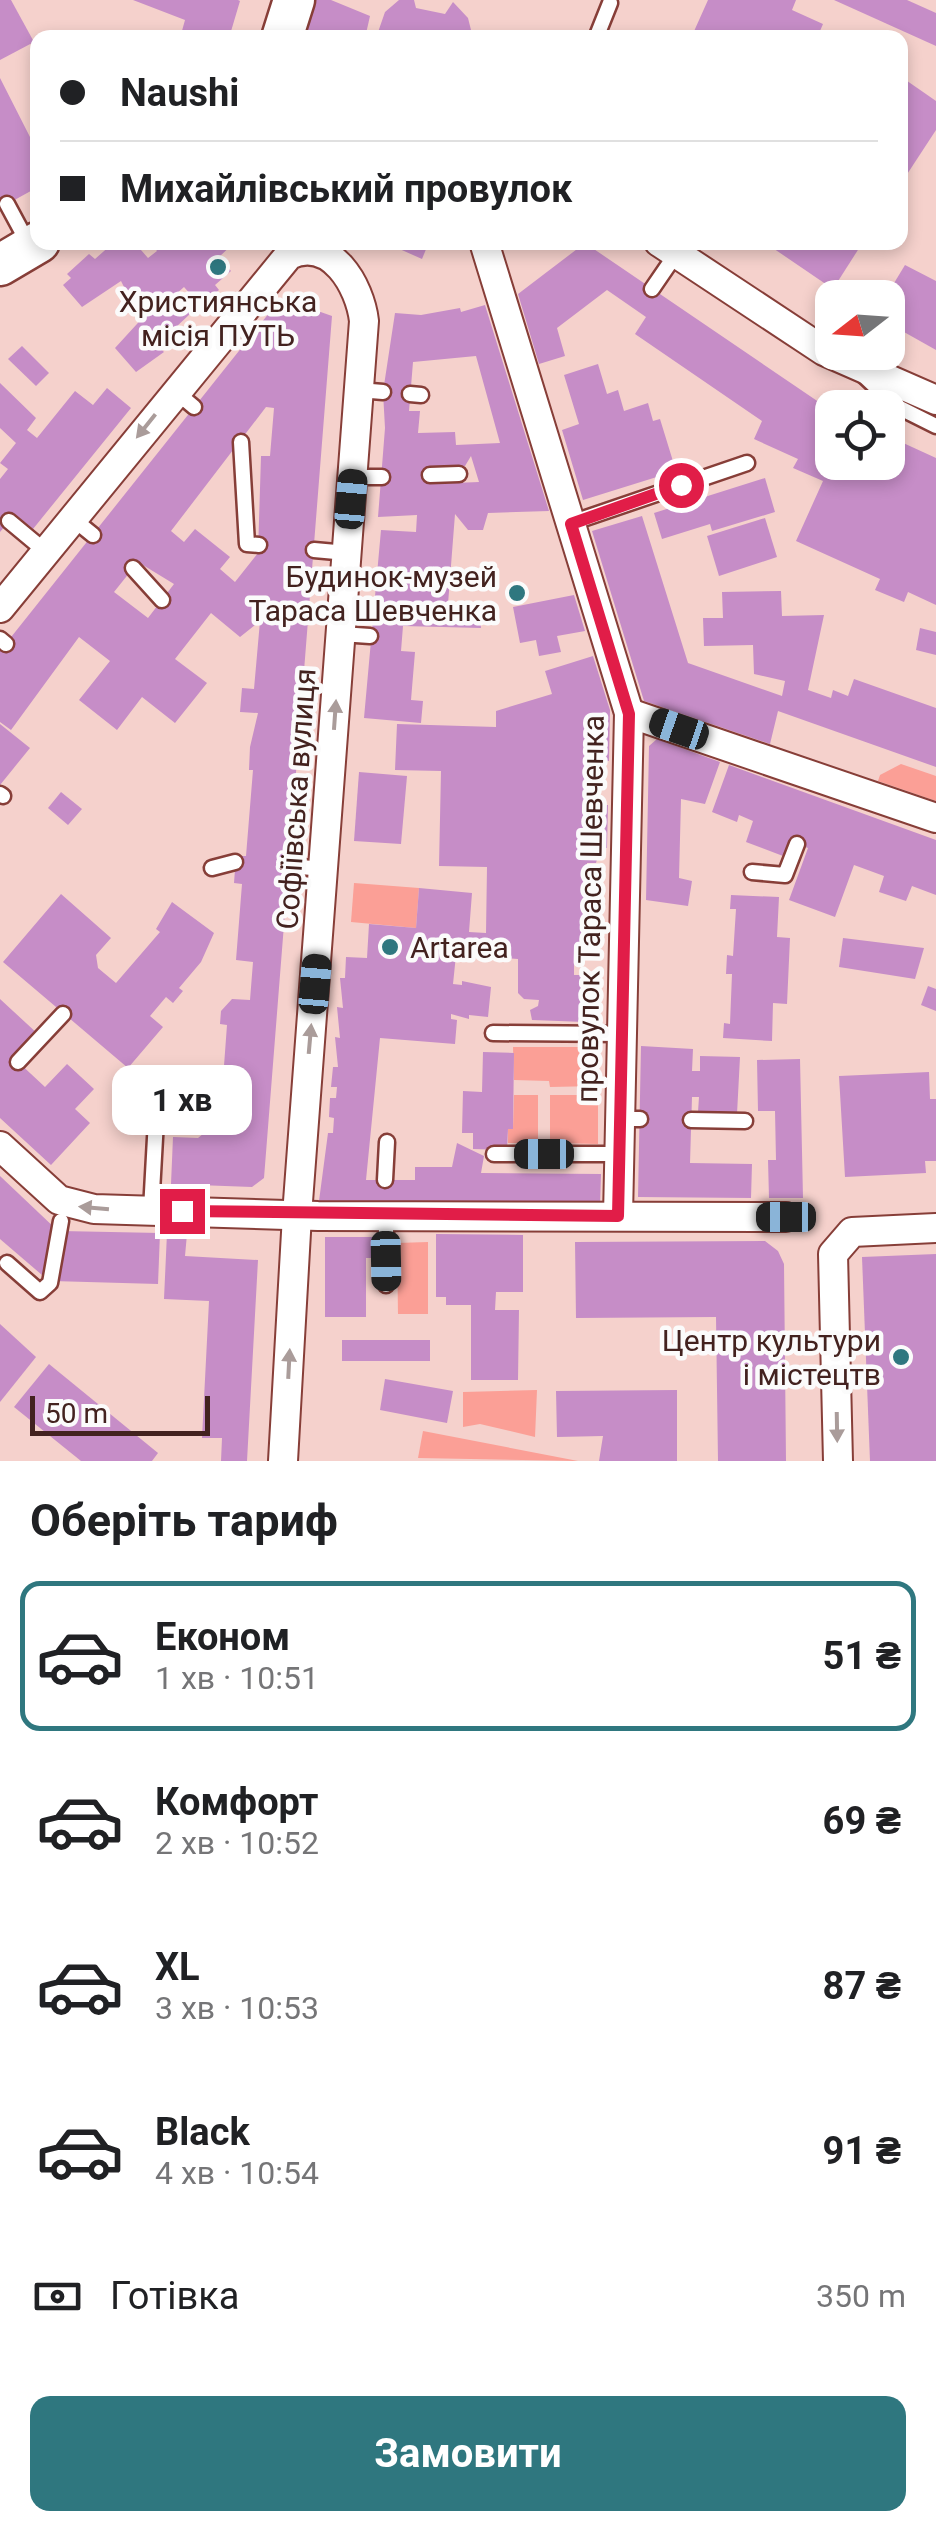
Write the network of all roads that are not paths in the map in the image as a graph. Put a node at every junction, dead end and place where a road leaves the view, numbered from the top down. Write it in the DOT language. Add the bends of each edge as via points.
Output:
graph roads {
  1 [pos="294,0"];
  2 [pos="610,4"];
  3 [pos="285,30"];
  4 [pos="599,30"];
  5 [pos="7,204"];
  6 [pos="663,250"];
  7 [pos="670,250"];
  8 [pos="23,252"];
  9 [pos="487,253"];
  10 [pos="652,289"];
  11 [pos="815,346"];
  12 [pos="860,370"];
  13 [pos="865,370"];
  14 [pos="936,400"];
  15 [pos="936,426"];
  16 [pos="240,442"];
  17 [pos="747,463"];
  18 [pos="459,474"];
  19 [pos="430,475"];
  20 [pos="382,476"];
  21 [pos="353,478"];
  22 [pos="9,521"];
  23 [pos="571,524"];
  24 [pos="259,546"];
  25 [pos="314,550"];
  26 [pos="45,551"];
  27 [pos="348,552"];
  28 [pos="133,568"];
  29 [pos="162,600"];
  30 [pos="0,608"];
  31 [pos="341,634"];
  32 [pos="370,636"];
  33 [pos="629,714"];
  34 [pos="936,818"];
  35 [pos="797,844"];
  36 [pos="236,862"];
  37 [pos="288,866"];
  38 [pos="212,868"];
  39 [pos="324,869"];
  40 [pos="752,872"];
  41 [pos="63,1014"];
  42 [pos="493,1033"];
  43 [pos="622,1034"];
  44 [pos="18,1062"];
  45 [pos="156,1120"];
  46 [pos="691,1120"];
  47 [pos="745,1120"];
  48 [pos="387,1142"];
  49 [pos="0,1146"];
  50 [pos="494,1154"];
  51 [pos="619,1154"];
  52 [pos="385,1180"];
  53 [pos="386,1209"];
  54 [pos="152,1210"];
  55 [pos="296,1215"];
  56 [pos="618,1216"];
  57 [pos="786,1217"];
  58 [pos="61,1222"];
  59 [pos="936,1228"];
  60 [pos="7,1263"];
  61 [pos="386,1285"];
  62 [pos="283,1461"];
  63 [pos="838,1461"];
  1 -- 3 [label="main road"];
  2 -- 4 [label="lane"];
  5 -- 8 [label="lane"];
  6 -- 10 [label="lane"];
  7 -- 11 [label="street"];
  9 -- 23 [label="street, провулок Тараса Шевченка"];
  12 -- 15 [label="lane" via="886,398"];
  13 -- 14 [label="street"];
  16 -- 24 [label="lane" via="246,544"];
  17 -- 23 [label="lane"];
  18 -- 19 [label="lane"];
  20 -- 21 [label="lane"];
  21 -- 26 [label="street, Софіївська вулиця, one-way" via="371,391 364,320 353,280 327,257 294,252 82,526"];
  21 -- 27 [label="street, Софіївська вулиця"];
  22 -- 26 [label="lane"];
  23 -- 33 [label="street, провулок Тараса Шевченка" via="610,618"];
  25 -- 27 [label="lane"];
  26 -- 30 [label="street"];
  27 -- 31 [label="street, Софіївська вулиця"];
  28 -- 29 [label="lane"];
  31 -- 32 [label="lane"];
  39 -- 31 [label="street, Софіївська вулиця, one-way"];
  33 -- 34 [label="street" via="817,787"];
  33 -- 43 [label="street, провулок Тараса Шевченка"];
  35 -- 40 [label="lane" via="785,875"];
  36 -- 38 [label="lane"];
  37 -- 39 [label="lane"];
  55 -- 39 [label="street, Софіївська вулиця, one-way"];
  41 -- 44 [label="lane"];
  42 -- 43 [label="lane"];
  43 -- 51 [label="street, провулок Тараса Шевченка" via="630,1119"];
  45 -- 54 [label="lane"];
  46 -- 47 [label="lane"];
  48 -- 52 [label="lane"];
  54 -- 49 [label="street, one-way" via="67,1205"];
  50 -- 51 [label="lane"];
  51 -- 56 [label="street, провулок Тараса Шевченка"];
  53 -- 55 [label="street"];
  53 -- 56 [label="street"];
  53 -- 61 [label="lane"];
  54 -- 55 [label="street"];
  62 -- 55 [label="street, Софіївська вулиця, one-way"];
  56 -- 57 [label="street"];
  58 -- 60 [label="lane" via="50,1283 40,1292"];
  59 -- 63 [label="street, one-way" via="852,1232 833,1254"];
}
